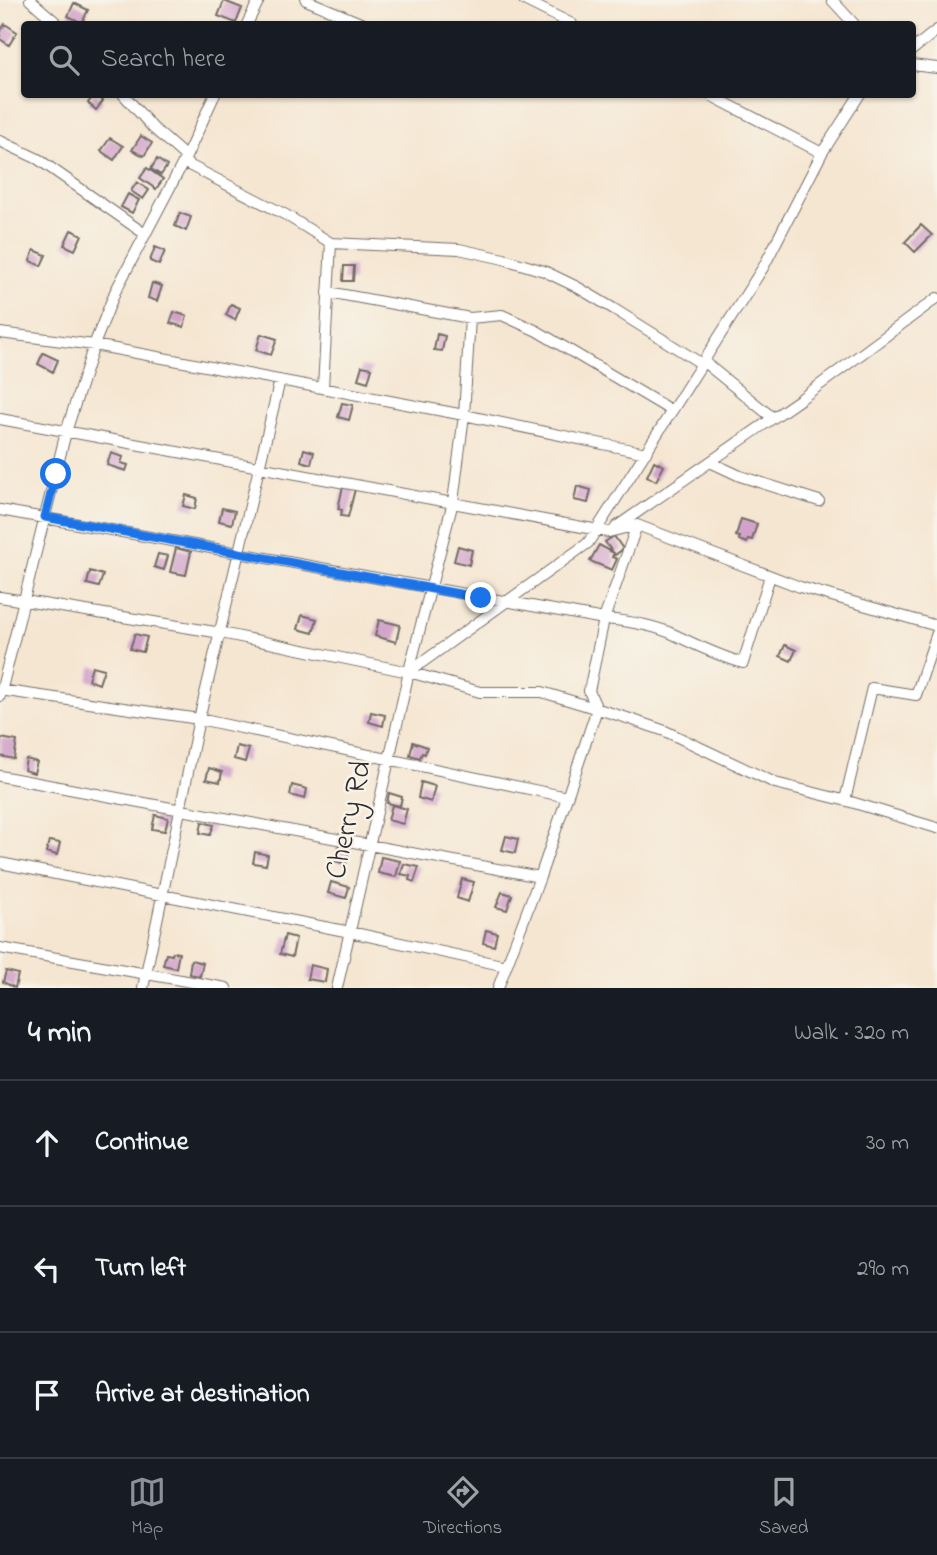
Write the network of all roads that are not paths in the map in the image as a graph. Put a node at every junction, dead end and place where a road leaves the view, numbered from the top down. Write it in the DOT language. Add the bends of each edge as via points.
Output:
graph roads {
  1 [pos="30,0"];
  2 [pos="259,0"];
  3 [pos="306,0"];
  4 [pos="524,0"];
  5 [pos="832,0"];
  6 [pos="54,21"];
  7 [pos="248,21"];
  8 [pos="356,21"];
  9 [pos="566,21"];
  10 [pos="851,21"];
  11 [pos="937,30"];
  12 [pos="916,47"];
  13 [pos="916,65"];
  14 [pos="937,68"];
  15 [pos="127,98"];
  16 [pos="213,98"];
  17 [pos="716,98"];
  18 [pos="857,98"];
  19 [pos="0,141"];
  20 [pos="822,153"];
  21 [pos="184,159"];
  22 [pos="145,234"];
  23 [pos="331,243"];
  24 [pos="328,292"];
  25 [pos="937,298"];
  26 [pos="470,318"];
  27 [pos="0,333"];
  28 [pos="94,345"];
  29 [pos="703,363"];
  30 [pos="280,380"];
  31 [pos="323,388"];
  32 [pos="673,411"];
  33 [pos="464,415"];
  34 [pos="773,418"];
  35 [pos="0,419"];
  36 [pos="66,432"];
  37 [pos="646,453"];
  38 [pos="710,462"];
  39 [pos="259,466"];
  40 [pos="819,501"];
  41 [pos="453,502"];
  42 [pos="0,510"];
  43 [pos="45,517"];
  44 [pos="637,526"];
  45 [pos="597,530"];
  46 [pos="609,532"];
  47 [pos="588,543"];
  48 [pos="239,552"];
  49 [pos="770,576"];
  50 [pos="429,589"];
  51 [pos="0,597"];
  52 [pos="24,601"];
  53 [pos="507,602"];
  54 [pos="604,619"];
  55 [pos="937,626"];
  56 [pos="220,632"];
  57 [pos="937,633"];
  58 [pos="410,667"];
  59 [pos="0,692"];
  60 [pos="597,709"];
  61 [pos="199,719"];
  62 [pos="389,761"];
  63 [pos="0,776"];
  64 [pos="567,797"];
  65 [pos="845,800"];
  66 [pos="181,810"];
  67 [pos="937,828"];
  68 [pos="369,846"];
  69 [pos="0,863"];
  70 [pos="540,877"];
  71 [pos="163,895"];
  72 [pos="349,932"];
  73 [pos="0,948"];
  74 [pos="506,966"];
  75 [pos="146,974"];
  76 [pos="144,988"];
  77 [pos="226,988"];
  78 [pos="337,988"];
  79 [pos="498,988"];
  1 -- 6 [label="street"];
  2 -- 7 [label="street"];
  3 -- 8 [label="street"];
  4 -- 9 [label="street"];
  5 -- 10 [label="street"];
  11 -- 12 [label="street"];
  13 -- 14 [label="street"];
  15 -- 21 [label="street"];
  16 -- 21 [label="street"];
  17 -- 20 [label="street"];
  18 -- 20 [label="street"];
  19 -- 22 [label="street" via="38,159"];
  20 -- 29 [label="street" via="764,266"];
  21 -- 22 [label="street"];
  21 -- 23 [label="street"];
  22 -- 28 [label="street"];
  23 -- 24 [label="street"];
  23 -- 29 [label="street" via="459,249 544,271"];
  24 -- 26 [label="street"];
  24 -- 31 [label="street"];
  25 -- 34 [label="street"];
  26 -- 32 [label="street" via="502,315 537,331"];
  26 -- 33 [label="street, Cherry Rd"];
  27 -- 28 [label="street"];
  28 -- 30 [label="street"];
  28 -- 36 [label="street"];
  29 -- 32 [label="street"];
  29 -- 34 [label="street"];
  30 -- 31 [label="street"];
  30 -- 39 [label="street"];
  31 -- 33 [label="street"];
  32 -- 37 [label="street"];
  33 -- 37 [label="street"];
  33 -- 41 [label="street, Cherry Rd"];
  34 -- 38 [label="street"];
  35 -- 36 [label="street"];
  36 -- 39 [label="street"];
  36 -- 43 [label="street"];
  37 -- 45 [label="street"];
  38 -- 40 [label="street"];
  38 -- 46 [label="street"];
  39 -- 41 [label="street"];
  39 -- 48 [label="street"];
  41 -- 45 [label="street"];
  41 -- 50 [label="street, Cherry Rd"];
  42 -- 43 [label="street"];
  43 -- 48 [label="street"];
  43 -- 52 [label="street"];
  44 -- 46 [label="street"];
  44 -- 49 [label="street"];
  44 -- 54 [label="street"];
  45 -- 46 [label="street"];
  45 -- 47 [label="street"];
  46 -- 47 [label="street"];
  47 -- 53 [label="street"];
  48 -- 50 [label="street"];
  48 -- 56 [label="street"];
  49 -- 54 [label="street" via="743,663 674,635"];
  49 -- 55 [label="street"];
  50 -- 53 [label="street"];
  50 -- 58 [label="street, Cherry Rd"];
  51 -- 52 [label="street"];
  52 -- 56 [label="street"];
  52 -- 59 [label="street"];
  53 -- 54 [label="street"];
  53 -- 58 [label="street"];
  54 -- 60 [label="street" via="589,691"];
  56 -- 58 [label="street"];
  56 -- 61 [label="street"];
  57 -- 65 [label="street" via="916,695 872,688"];
  58 -- 60 [label="street" via="480,692 542,692"];
  58 -- 62 [label="street, Cherry Rd"];
  59 -- 61 [label="street"];
  60 -- 64 [label="street"];
  60 -- 65 [label="street" via="664,731 775,783"];
  61 -- 62 [label="street"];
  61 -- 66 [label="street"];
  62 -- 64 [label="street"];
  62 -- 68 [label="street, Cherry Rd"];
  63 -- 66 [label="street"];
  64 -- 70 [label="street"];
  65 -- 67 [label="street"];
  66 -- 68 [label="street"];
  66 -- 71 [label="street"];
  68 -- 70 [label="street"];
  68 -- 72 [label="street, Cherry Rd"];
  69 -- 71 [label="street"];
  70 -- 74 [label="street"];
  71 -- 72 [label="street"];
  71 -- 75 [label="street"];
  72 -- 74 [label="street"];
  72 -- 78 [label="street, Cherry Rd"];
  73 -- 75 [label="street"];
  74 -- 79 [label="street"];
  75 -- 76 [label="street"];
  75 -- 77 [label="street"];
}
